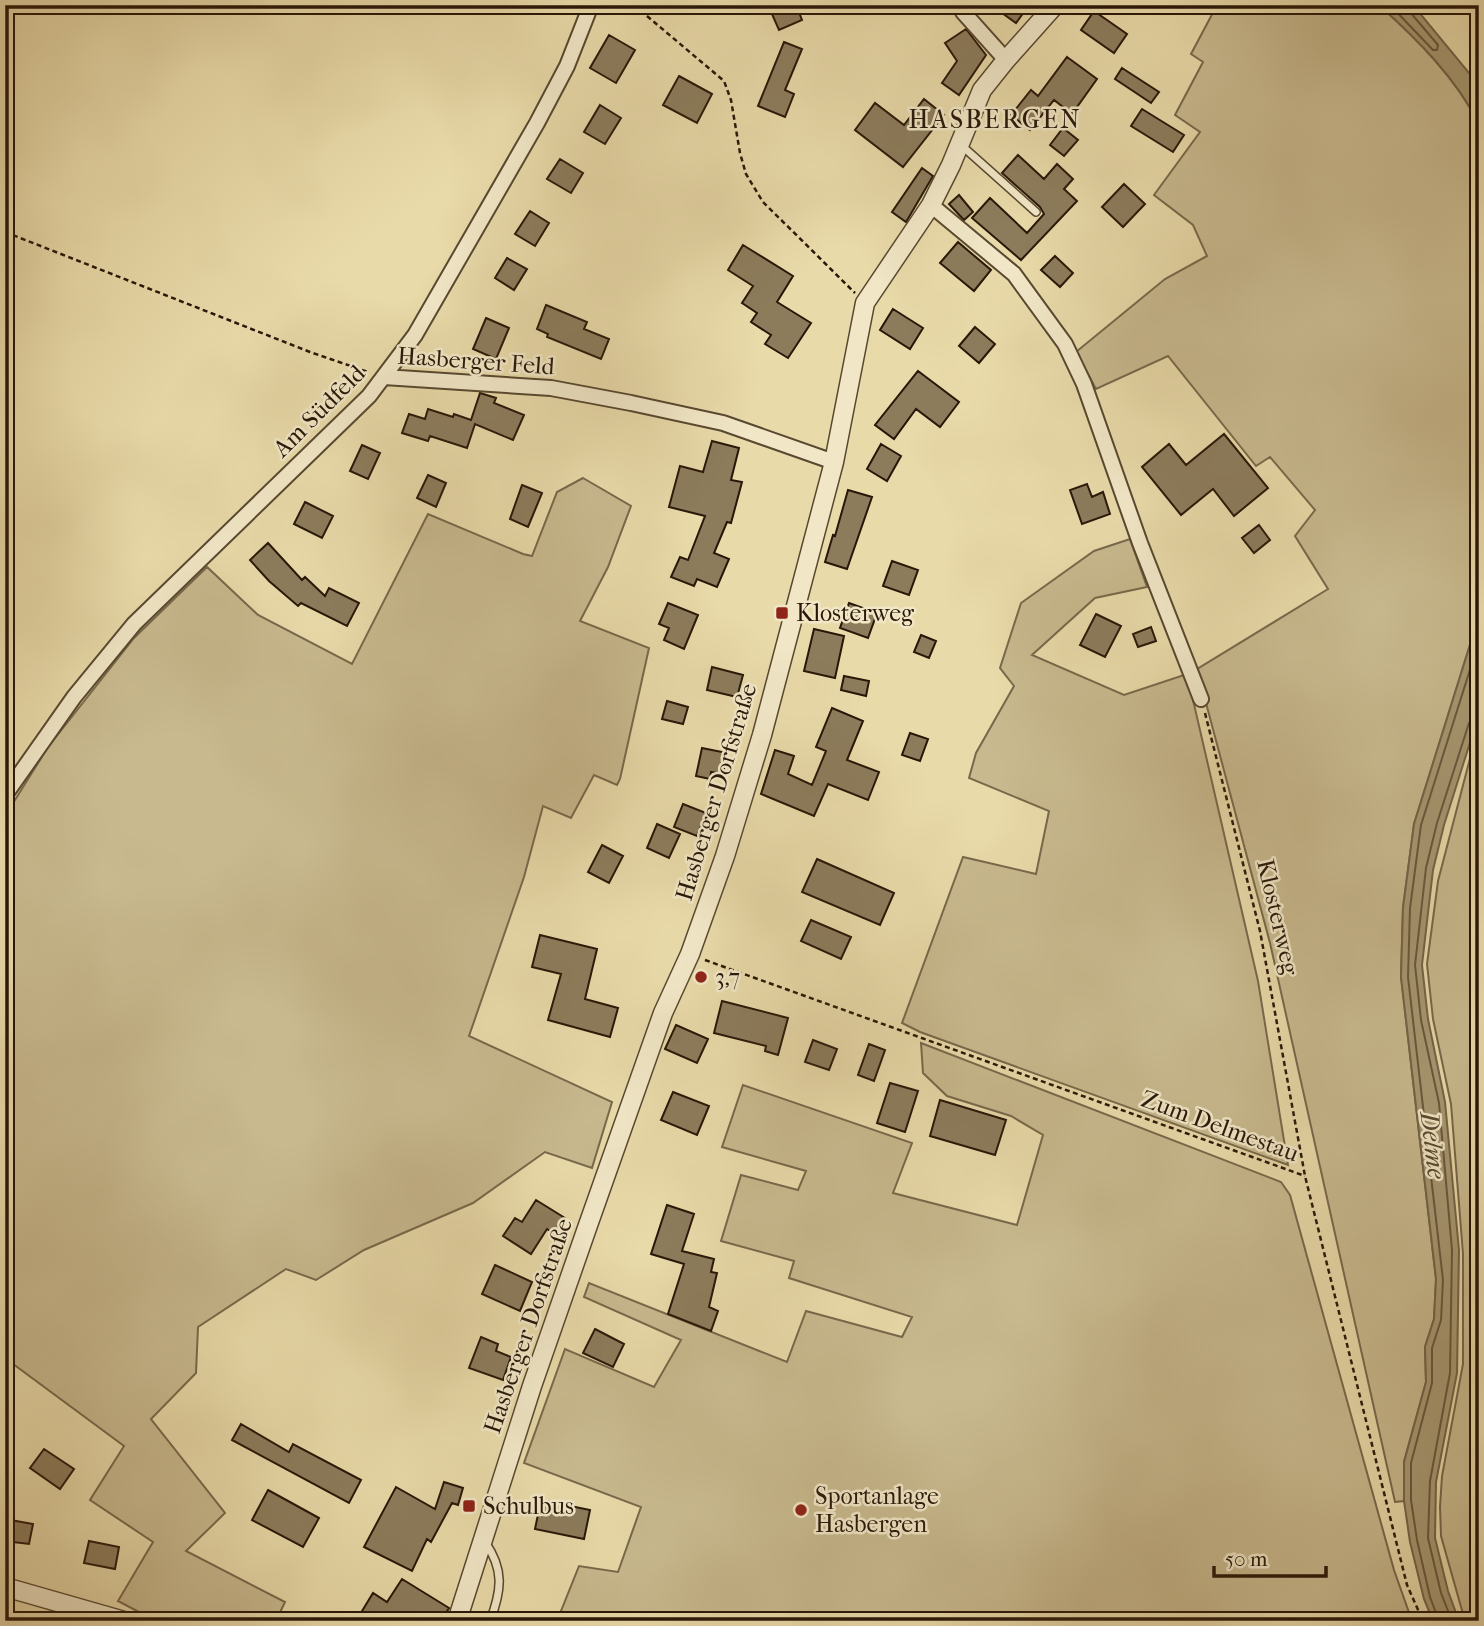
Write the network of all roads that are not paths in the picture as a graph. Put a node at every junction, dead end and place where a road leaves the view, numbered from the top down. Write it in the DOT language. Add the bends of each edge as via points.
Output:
graph roads {
  1 [pos="591,5"];
  2 [pos="960,5"];
  3 [pos="1055,5"];
  4 [pos="1006,60"];
  5 [pos="960,144"];
  6 [pos="931,205"];
  7 [pos="1036,212"];
  8 [pos="384,377"];
  9 [pos="834,462"];
  10 [pos="1201,699"];
  11 [pos="5,794"];
  12 [pos="482,1538"];
  13 [pos="5,1587"];
  14 [pos="124,1621"];
  15 [pos="457,1621"];
  16 [pos="490,1621"];
  1 -- 8 [label="street, Am Südfeld" via="568,66 537,123 415,335"];
  2 -- 4 [label="street"];
  3 -- 4 [label="street, Hasberger Dorfstraße"];
  4 -- 5 [label="street, Hasberger Dorfstraße" via="982,90"];
  5 -- 6 [label="street, Hasberger Dorfstraße"];
  5 -- 7 [label="lane"];
  6 -- 9 [label="street, Hasberger Dorfstraße" via="865,303"];
  6 -- 10 [label="street" via="1014,274 1066,344"];
  8 -- 9 [label="street, Hasberger Feld" via="551,388 631,403 723,424"];
  8 -- 11 [label="street, Am Südfeld" via="369,397 134,624 74,697"];
  9 -- 12 [label="street, Hasberger Dorfstraße" via="725,856 659,1025"];
  12 -- 15 [label="street, Hasberger Dorfstraße"];
  12 -- 16 [label="lane" via="502,1580"];
  13 -- 14 [label="street"];
}
